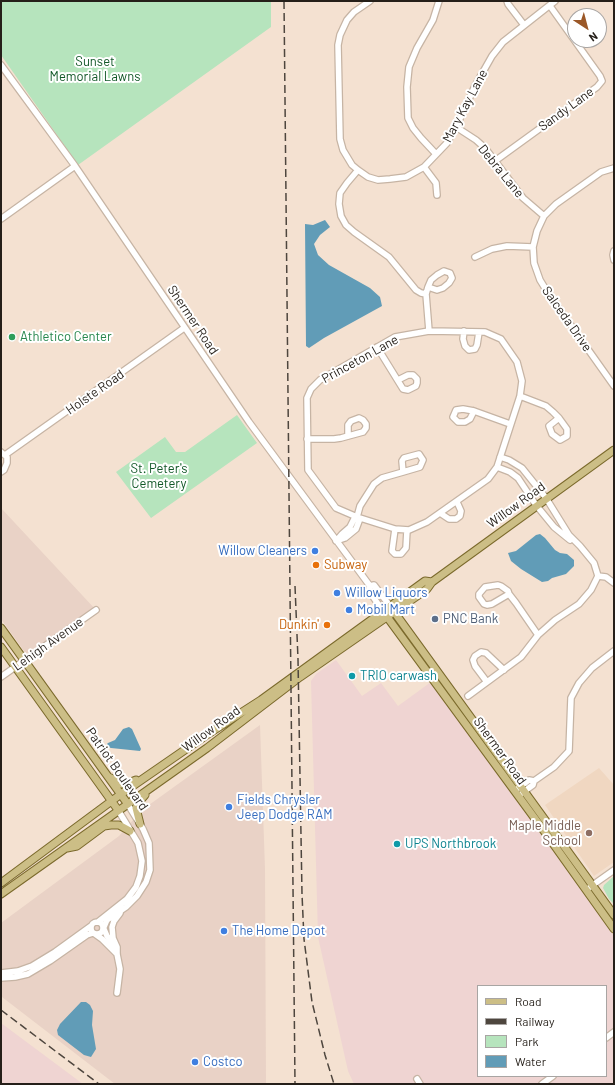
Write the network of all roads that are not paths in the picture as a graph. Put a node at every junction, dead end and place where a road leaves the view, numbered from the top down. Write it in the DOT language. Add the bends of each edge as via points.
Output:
graph roads {
  1 [pos="370,1"];
  2 [pos="439,1"];
  3 [pos="508,1"];
  4 [pos="555,1"];
  5 [pos="550,6"];
  6 [pos="524,25"];
  7 [pos="1,65"];
  8 [pos="456,127"];
  9 [pos="436,154"];
  10 [pos="495,161"];
  11 [pos="75,166"];
  12 [pos="424,167"];
  13 [pos="614,168"];
  14 [pos="358,170"];
  15 [pos="437,195"];
  16 [pos="544,216"];
  17 [pos="1,219"];
  18 [pos="533,247"];
  19 [pos="614,251"];
  20 [pos="474,257"];
  21 [pos="614,260"];
  22 [pos="184,328"];
  23 [pos="429,331"];
  24 [pos="464,331"];
  25 [pos="479,332"];
  26 [pos="377,347"];
  27 [pos="398,380"];
  28 [pos="614,386"];
  29 [pos="520,396"];
  30 [pos="474,410"];
  31 [pos="558,418"];
  32 [pos="510,424"];
  33 [pos="348,436"];
  34 [pos="307,439"];
  35 [pos="614,450"];
  36 [pos="3,454"];
  37 [pos="500,457"];
  38 [pos="497,467"];
  39 [pos="1,472"];
  40 [pos="403,472"];
  41 [pos="546,498"];
  42 [pos="457,502"];
  43 [pos="536,505"];
  44 [pos="440,514"];
  45 [pos="357,517"];
  46 [pos="563,525"];
  47 [pos="395,529"];
  48 [pos="407,530"];
  49 [pos="557,530"];
  50 [pos="336,542"];
  51 [pos="576,542"];
  52 [pos="598,576"];
  53 [pos="432,582"];
  54 [pos="614,583"];
  55 [pos="370,586"];
  56 [pos="509,594"];
  57 [pos="390,606"];
  58 [pos="96,610"];
  59 [pos="383,611"];
  60 [pos="394,612"];
  61 [pos="387,617"];
  62 [pos="1,628"];
  63 [pos="538,635"];
  64 [pos="1,647"];
  65 [pos="614,651"];
  66 [pos="25,661"];
  67 [pos="15,667"];
  68 [pos="504,670"];
  69 [pos="1,677"];
  70 [pos="487,682"];
  71 [pos="468,696"];
  72 [pos="205,736"];
  73 [pos="207,748"];
  74 [pos="97,763"];
  75 [pos="98,781"];
  76 [pos="522,789"];
  77 [pos="121,794"];
  78 [pos="516,794"];
  79 [pos="112,801"];
  80 [pos="127,804"];
  81 [pos="118,810"];
  82 [pos="90,817"];
  83 [pos="140,824"];
  84 [pos="130,831"];
  85 [pos="63,849"];
  86 [pos="614,870"];
  87 [pos="1,883"];
  88 [pos="589,888"];
  89 [pos="1,894"];
  90 [pos="126,907"];
  91 [pos="614,915"];
  92 [pos="98,922"];
  93 [pos="91,926"];
  94 [pos="104,928"];
  95 [pos="614,929"];
  96 [pos="94,934"];
  97 [pos="117,950"];
  98 [pos="1,973"];
  99 [pos="1,978"];
  100 [pos="117,993"];
  101 [pos="552,1077"];
  102 [pos="542,1084"];
  1 -- 14 [label="street, Mary Kay Lane" via="347,20 338,45 340,139 347,158"];
  2 -- 9 [label="street" via="434,20 416,48 409,67 407,87 408,118 417,133"];
  3 -- 6 [label="street"];
  4 -- 5 [label="street, Mary Kay Lane"];
  5 -- 6 [label="street, Mary Kay Lane"];
  5 -- 10 [label="street, Sandy Lane" via="602,82"];
  6 -- 8 [label="street, Mary Kay Lane" via="503,42 492,56"];
  7 -- 11 [label="street, Shermer Road"];
  8 -- 9 [label="street, Mary Kay Lane" via="447,143"];
  8 -- 10 [label="street, Debra Lane" via="476,140"];
  9 -- 12 [label="street, Mary Kay Lane"];
  10 -- 16 [label="street, Debra Lane" via="523,198"];
  11 -- 17 [label="street"];
  11 -- 22 [label="street, Shermer Road"];
  12 -- 14 [label="street, Mary Kay Lane" via="406,176 378,180"];
  12 -- 15 [label="street" via="436,183"];
  13 -- 16 [label="street" via="601,172 586,182"];
  14 -- 23 [label="street" via="340,193 341,216 354,232 389,257 416,290 421,293 427,291"];
  16 -- 18 [label="street"];
  18 -- 20 [label="street" via="507,246"];
  18 -- 28 [label="street, Salceda Drive" via="534,263 540,280"];
  19 -- 21 [label="street"];
  22 -- 36 [label="street, Holste Road"];
  22 -- 50 [label="street, Shermer Road"];
  23 -- 24 [label="street, Princeton Lane"];
  23 -- 26 [label="street, Princeton Lane" via="395,337"];
  24 -- 25 [label="street, Princeton Lane"];
  24 -- 25 [label="street" via="465,346 470,350 475,349"];
  25 -- 29 [label="street, Princeton Lane" via="501,339 517,362 522,381"];
  26 -- 27 [label="street"];
  26 -- 34 [label="street, Princeton Lane" via="310,388 307,398"];
  29 -- 31 [label="street" via="546,406"];
  29 -- 32 [label="street, Princeton Lane"];
  30 -- 32 [label="street"];
  32 -- 37 [label="street, Princeton Lane"];
  33 -- 34 [label="street"];
  34 -- 45 [label="street, Princeton Lane" via="308,470 336,508"];
  35 -- 41 [label="main road, Willow Road"];
  36 -- 39 [label="street, Holste Road" via="7,464"];
  37 -- 38 [label="street, Princeton Lane"];
  37 -- 41 [label="street" via="522,468"];
  38 -- 42 [label="street, Princeton Lane" via="488,480"];
  38 -- 43 [label="street" via="518,478"];
  40 -- 45 [label="street" via="382,478 374,484 360,506"];
  41 -- 43 [label="main road, Willow Road"];
  41 -- 46 [label="street"];
  42 -- 44 [label="street, Princeton Lane"];
  42 -- 44 [label="street" via="461,511 456,519 449,519"];
  43 -- 49 [label="street"];
  43 -- 53 [label="main road, Willow Road"];
  44 -- 48 [label="street, Princeton Lane"];
  45 -- 47 [label="street, Princeton Lane"];
  45 -- 50 [label="street"];
  46 -- 49 [label="street"];
  46 -- 51 [label="street"];
  47 -- 48 [label="street, Princeton Lane"];
  47 -- 48 [label="street" via="392,551 395,554 401,554 406,548"];
  49 -- 51 [label="street"];
  50 -- 55 [label="street, Shermer Road"];
  51 -- 52 [label="street" via="594,563"];
  52 -- 54 [label="street" via="606,577"];
  52 -- 63 [label="street" via="591,590 579,604"];
  53 -- 57 [label="main road, Willow Road" via="425,581"];
  53 -- 60 [label="main road, Willow Road" via="427,589"];
  55 -- 57 [label="street, Shermer Road" via="374,586"];
  55 -- 59 [label="street, Shermer Road" via="369,591"];
  56 -- 56 [label="street" via="501,586 488,586 481,591 479,598 487,605"];
  56 -- 63 [label="street"];
  57 -- 59 [label="main road, Willow Road"];
  57 -- 60 [label="main road, Shermer Road"];
  58 -- 66 [label="street, Lehigh Avenue"];
  59 -- 61 [label="main road, Shermer Road"];
  59 -- 72 [label="main road, Willow Road" via="274,691"];
  60 -- 61 [label="main road, Willow Road"];
  60 -- 76 [label="main road, Shermer Road"];
  61 -- 73 [label="main road, Willow Road" via="291,684"];
  61 -- 78 [label="main road, Shermer Road"];
  62 -- 66 [label="main road, Patriot Boulevard"];
  63 -- 68 [label="street" via="521,657"];
  64 -- 67 [label="main road, Patriot Boulevard"];
  65 -- 76 [label="street" via="592,668 571,698 569,751 554,767 534,781 533,785"];
  66 -- 67 [label="street, Lehigh Avenue"];
  66 -- 74 [label="main road, Patriot Boulevard"];
  67 -- 69 [label="street, Lehigh Avenue"];
  67 -- 75 [label="main road, Patriot Boulevard"];
  68 -- 70 [label="street"];
  68 -- 70 [label="street" via="486,653 481,652 475,656 475,666"];
  70 -- 71 [label="street"];
  72 -- 74 [label="main road" via="179,750 135,781 126,784 114,780"];
  72 -- 77 [label="main road, Willow Road"];
  73 -- 80 [label="main road, Willow Road"];
  73 -- 83 [label="main road" via="141,798 136,808"];
  74 -- 77 [label="main road, Patriot Boulevard"];
  75 -- 79 [label="main road, Patriot Boulevard"];
  75 -- 82 [label="main road" via="104,798"];
  76 -- 78 [label="street"];
  76 -- 88 [label="main road, Shermer Road"];
  77 -- 79 [label="main road, Willow Road"];
  77 -- 80 [label="main road, Patriot Boulevard"];
  78 -- 88 [label="main road, Shermer Road"];
  79 -- 81 [label="main road, Patriot Boulevard"];
  79 -- 82 [label="main road, Willow Road"];
  80 -- 81 [label="main road, Willow Road"];
  80 -- 83 [label="street, Patriot Boulevard"];
  81 -- 84 [label="street, Patriot Boulevard"];
  81 -- 85 [label="main road, Willow Road"];
  82 -- 87 [label="main road, Willow Road"];
  83 -- 90 [label="street, Patriot Boulevard" via="149,843 150,870 141,891"];
  84 -- 85 [label="main road" via="119,825 104,826 77,846"];
  84 -- 92 [label="street, Patriot Boulevard" via="138,843 142,860 140,876 128,899"];
  85 -- 89 [label="main road, Willow Road"];
  86 -- 88 [label="street"];
  88 -- 91 [label="main road, Shermer Road"];
  88 -- 95 [label="main road, Shermer Road"];
  90 -- 94 [label="street, Patriot Boulevard" via="107,920"];
  90 -- 97 [label="street" via="112,927"];
  92 -- 93 [label="street, Patriot Boulevard"];
  92 -- 94 [label="street" via="102,923"];
  93 -- 96 [label="street"];
  93 -- 98 [label="street, Patriot Boulevard" via="32,966"];
  94 -- 96 [label="street, Patriot Boulevard" via="100,934"];
  94 -- 97 [label="street"];
  96 -- 97 [label="street"];
  96 -- 99 [label="street, Patriot Boulevard" via="87,935 28,974"];
  97 -- 100 [label="street" via="120,970"];
  101 -- 102 [label="street"];
}
